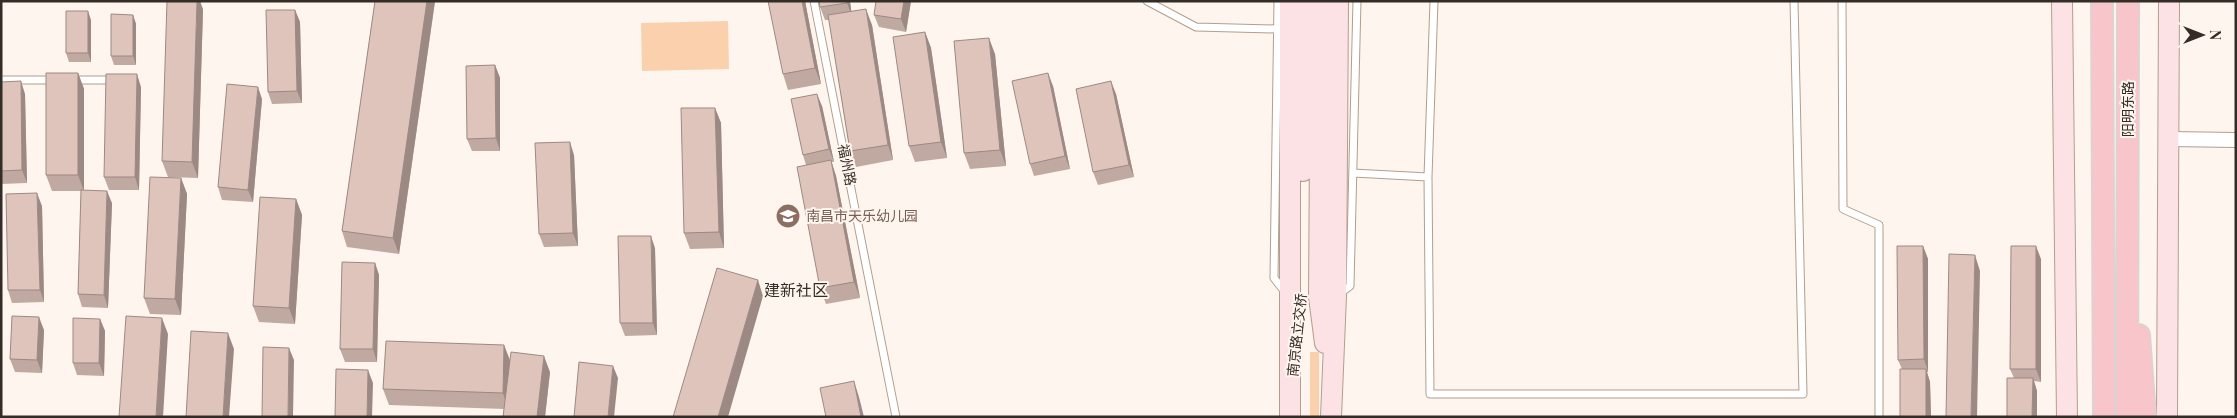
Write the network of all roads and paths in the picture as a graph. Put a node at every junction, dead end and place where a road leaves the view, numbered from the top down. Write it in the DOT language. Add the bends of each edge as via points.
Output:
graph roads {
  1 [pos="814,1"];
  2 [pos="1147,1"];
  3 [pos="1278,1"];
  4 [pos="1290,1"];
  5 [pos="1304,1"];
  6 [pos="1321,1"];
  7 [pos="1338,1"];
  8 [pos="1357,1"];
  9 [pos="1434,1"];
  10 [pos="1794,1"];
  11 [pos="1842,1"];
  12 [pos="2062,1"];
  13 [pos="2102,1"];
  14 [pos="2128,1"];
  15 [pos="2170,1"];
  16 [pos="1278,29"];
  17 [pos="1,80"];
  18 [pos="123,80"];
  19 [pos="2170,139"];
  20 [pos="2236,140"];
  21 [pos="1353,173"];
  22 [pos="1428,177"];
  23 [pos="2104,204"];
  24 [pos="2128,218"];
  25 [pos="1336,296"];
  26 [pos="1288,297"];
  27 [pos="1331,392"];
  28 [pos="1291,395"];
  29 [pos="896,417"];
  30 [pos="1290,417"];
  31 [pos="1331,417"];
  32 [pos="1879,417"];
  33 [pos="2067,417"];
  34 [pos="2090,417"];
  35 [pos="2104,417"];
  36 [pos="2126,417"];
  37 [pos="2145,417"];
  38 [pos="2168,417"];
  1 -- 29 [label="lane, 福州路"];
  2 -- 16 [label="lane" via="1196,26"];
  3 -- 16 [label="lane"];
  4 -- 26 [label="main road, 南京路立交桥"];
  5 -- 28 [label="main road, 南京路立交桥" via="1302,300"];
  6 -- 27 [label="main road, 南京路立交桥" via="1319,297"];
  7 -- 25 [label="main road"];
  8 -- 21 [label="lane"];
  9 -- 22 [label="lane"];
  10 -- 22 [label="lane" via="1803,394 1430,394"];
  11 -- 32 [label="lane" via="1843,209 1879,225"];
  12 -- 33 [label="main road"];
  13 -- 23 [label="main road, 阳明东路"];
  14 -- 24 [label="main road, 阳明东路"];
  15 -- 19 [label="main road"];
  16 -- 26 [label="lane" via="1274,278"];
  17 -- 18 [label="lane"];
  19 -- 20 [label="street"];
  19 -- 38 [label="main road"];
  21 -- 22 [label="lane"];
  21 -- 25 [label="lane" via="1350,286"];
  23 -- 34 [label="main road, 阳明东路"];
  23 -- 35 [label="main road, 阳明东路"];
  24 -- 36 [label="main road, 阳明东路"];
  24 -- 37 [label="main road, 阳明东路"];
  25 -- 27 [label="main road"];
  26 -- 28 [label="main road, 南京路立交桥"];
  27 -- 31 [label="main road"];
  28 -- 30 [label="main road"];
}
